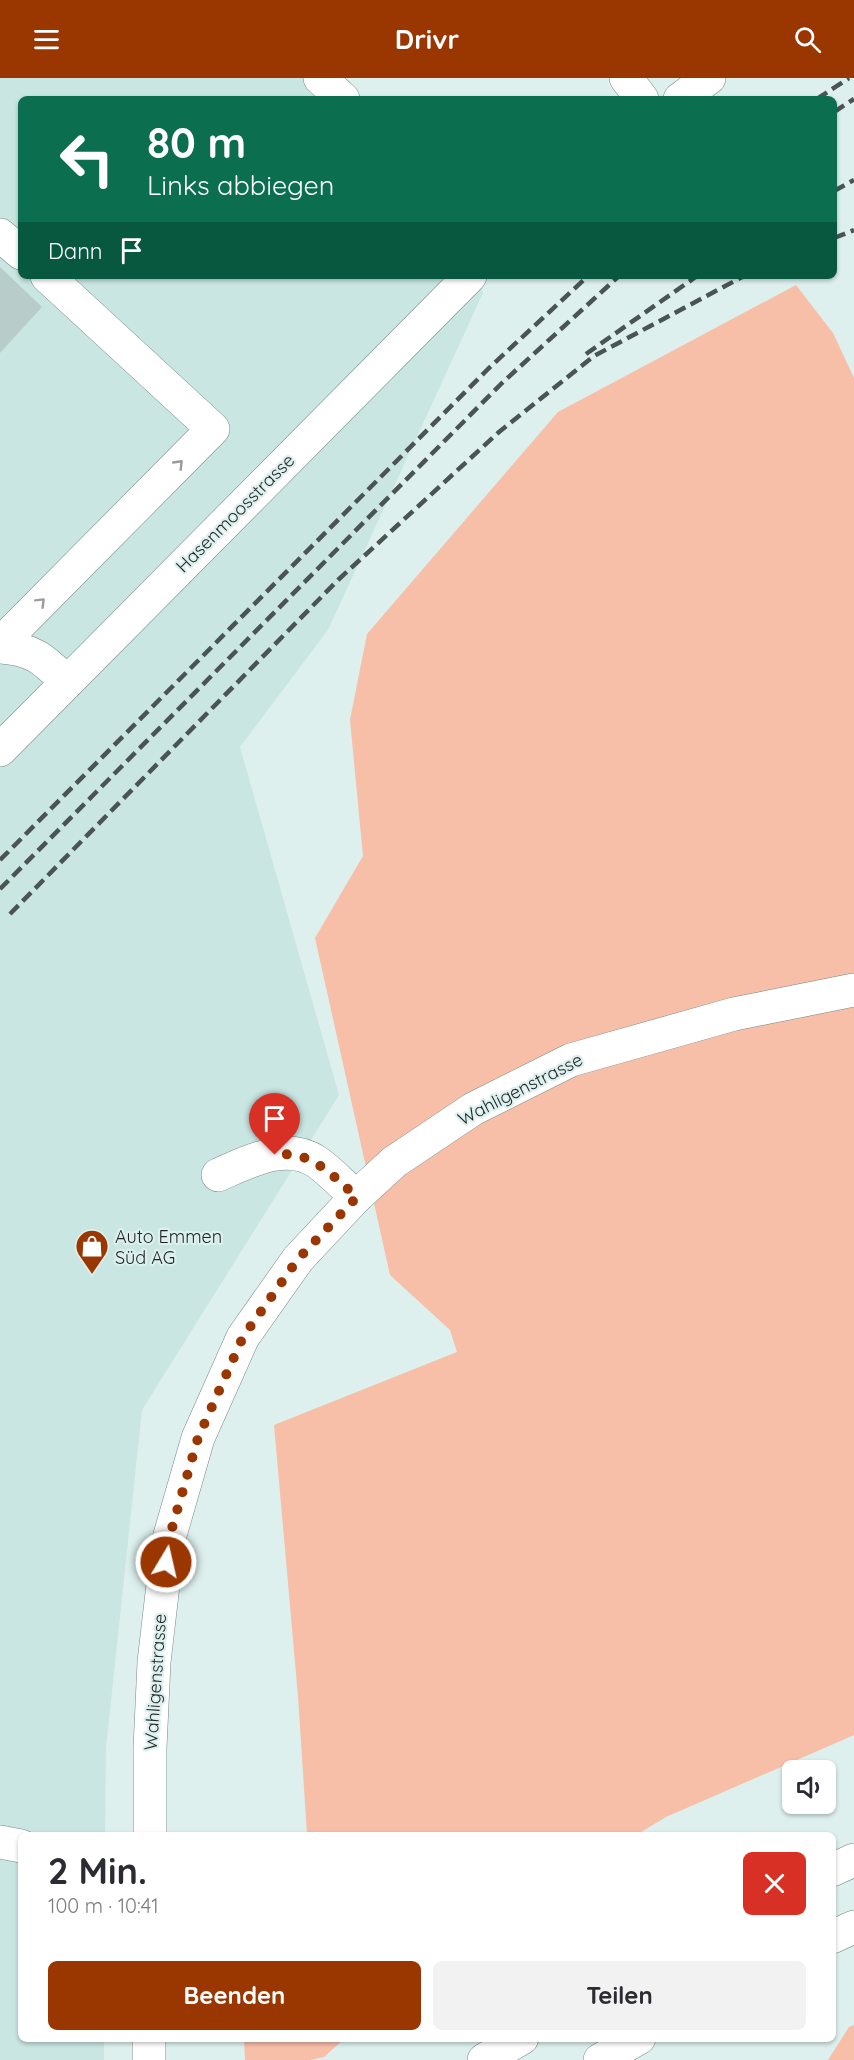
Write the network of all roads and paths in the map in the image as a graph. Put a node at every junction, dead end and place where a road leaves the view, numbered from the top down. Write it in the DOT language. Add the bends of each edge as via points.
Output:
graph roads {
  1 [pos="320,78"];
  2 [pos="626,78"];
  3 [pos="709,78"];
  4 [pos="341,96"];
  5 [pos="640,96"];
  6 [pos="684,96"];
  7 [pos="0,235"];
  8 [pos="18,250"];
  9 [pos="49,279"];
  10 [pos="467,279"];
  11 [pos="0,645"];
  12 [pos="67,682"];
  13 [pos="0,750"];
  14 [pos="854,990"];
  15 [pos="218,1175"];
  16 [pos="357,1197"];
  17 [pos="150,1832"];
  18 [pos="0,1842"];
  19 [pos="18,1845"];
  20 [pos="854,1860"];
  21 [pos="836,1867"];
  22 [pos="854,1926"];
  23 [pos="836,1935"];
  24 [pos="149,2042"];
  25 [pos="515,2042"];
  26 [pos="632,2042"];
  27 [pos="149,2060"];
  28 [pos="484,2060"];
  29 [pos="600,2060"];
  1 -- 4 [label="main road"];
  2 -- 5 [label="main road"];
  3 -- 6 [label="main road"];
  7 -- 8 [label="main road"];
  11 -- 9 [label="main road, one-way" via="213,429"];
  10 -- 12 [label="main road, Hasenmoosstrasse"];
  11 -- 12 [label="main road" via="33,652"];
  12 -- 13 [label="main road, Hasenmoosstrasse"];
  14 -- 16 [label="main road, Wahligenstrasse" via="734,1014 571,1060 473,1109 394,1162"];
  15 -- 16 [label="main road" via="260,1157 289,1153 316,1161"];
  16 -- 17 [label="main road, Wahligenstrasse" via="298,1259 243,1337 198,1438 166,1553 154,1662"];
  18 -- 19 [label="main road"];
  20 -- 21 [label="main road"];
  22 -- 23 [label="main road"];
  24 -- 27 [label="main road"];
  25 -- 28 [label="main road"];
  26 -- 29 [label="main road"];
}
